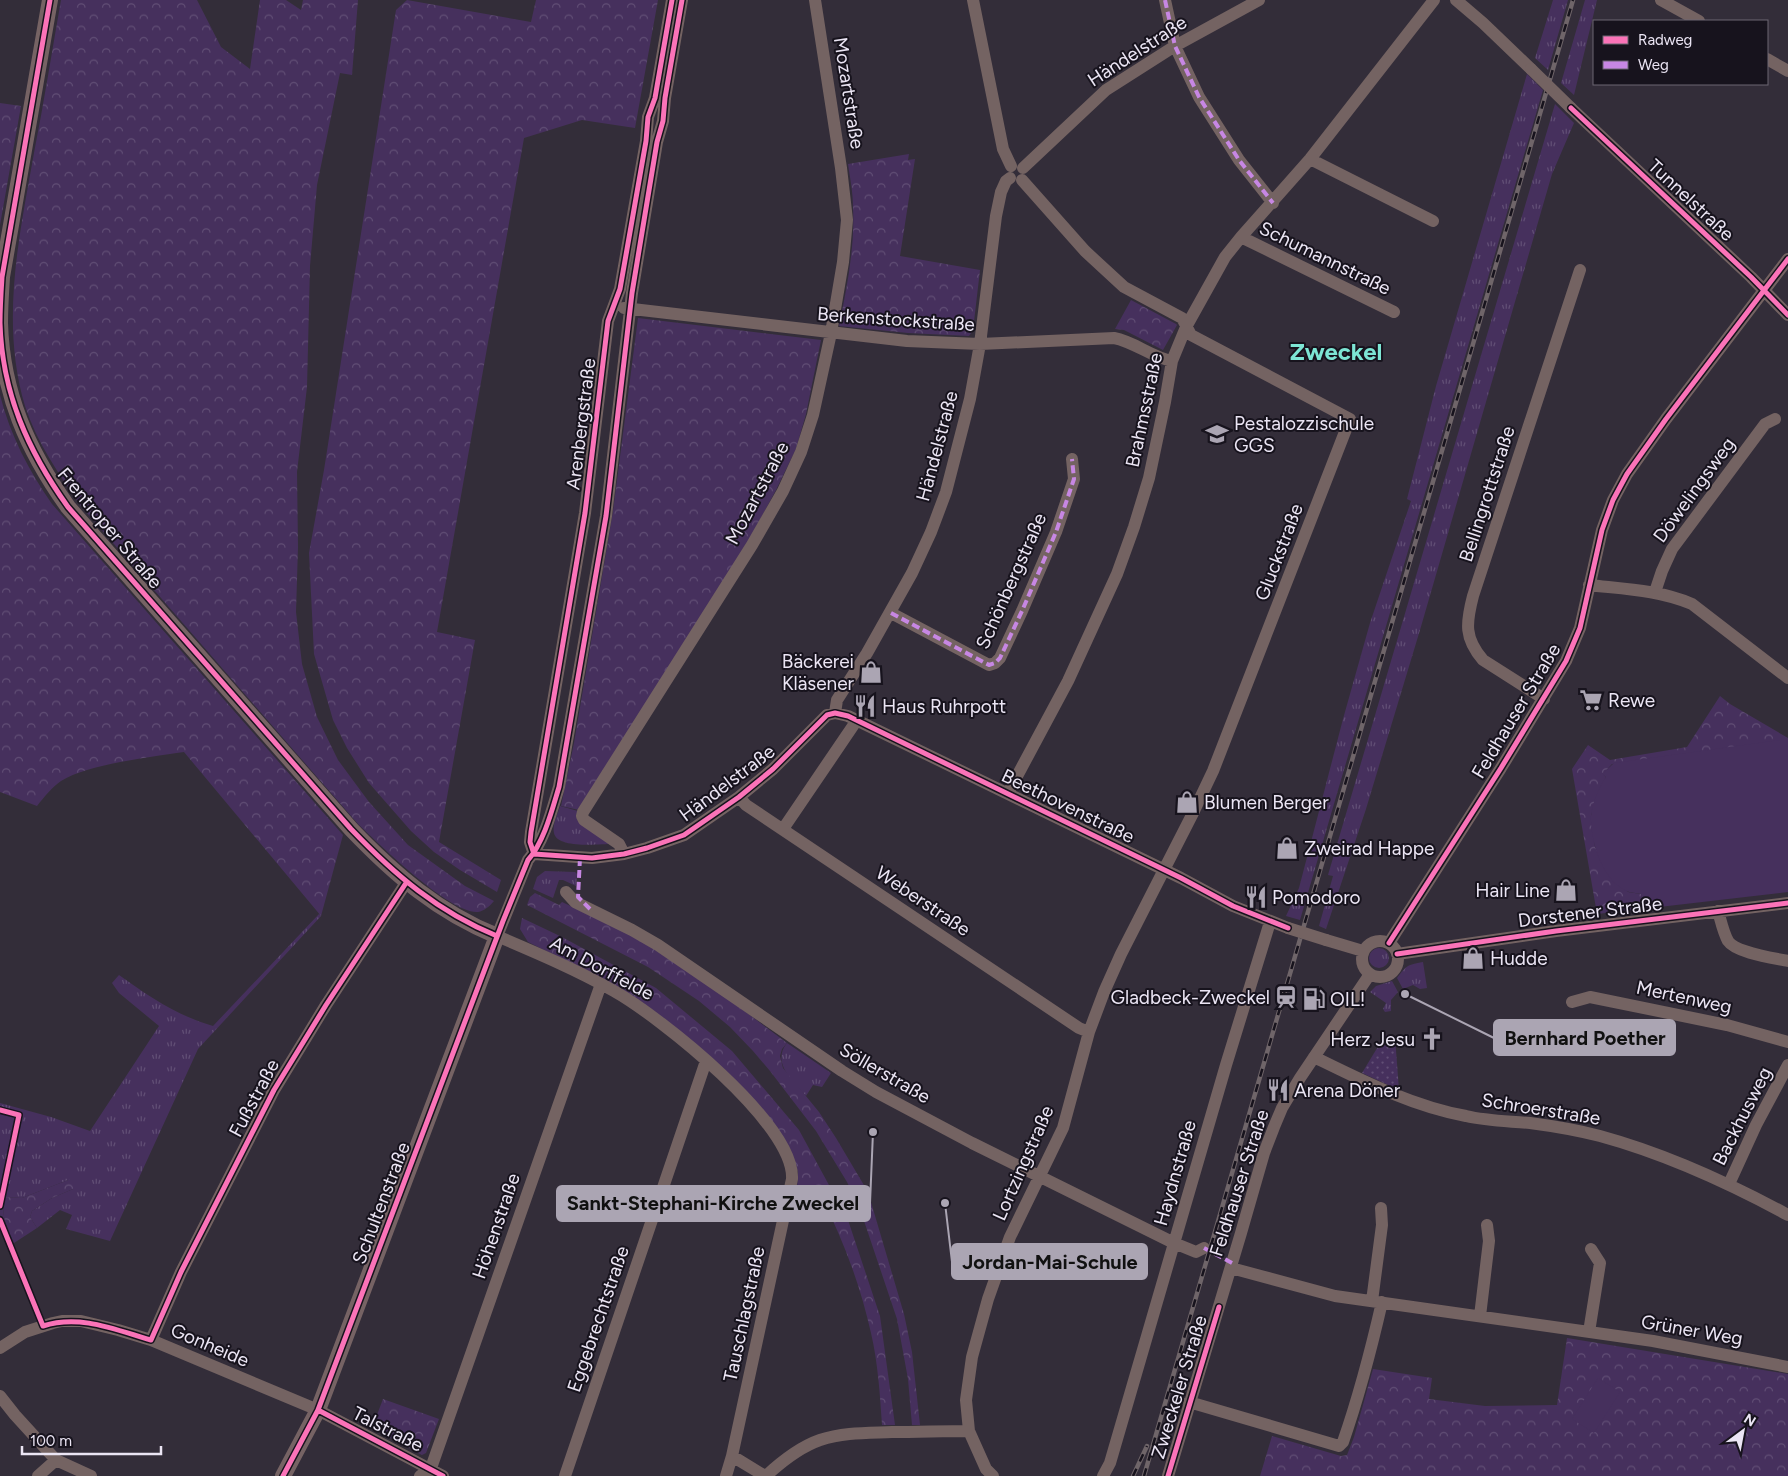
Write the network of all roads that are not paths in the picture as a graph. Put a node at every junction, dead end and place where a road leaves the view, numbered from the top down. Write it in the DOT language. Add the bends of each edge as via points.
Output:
graph roads {
  1 [pos="50,0"];
  2 [pos="672,0"];
  3 [pos="682,0"];
  4 [pos="815,0"];
  5 [pos="973,0"];
  6 [pos="1165,0"];
  7 [pos="1259,0"];
  8 [pos="1434,0"];
  9 [pos="1456,0"];
  10 [pos="1661,0"];
  11 [pos="1697,20"];
  12 [pos="1175,46"];
  13 [pos="1768,60"];
  14 [pos="1788,71"];
  15 [pos="1310,159"];
  16 [pos="1016,173"];
  17 [pos="1272,203"];
  18 [pos="1433,221"];
  19 [pos="1241,237"];
  20 [pos="1788,259"];
  21 [pos="1580,270"];
  22 [pos="1764,290"];
  23 [pos="614,306"];
  24 [pos="630,309"];
  25 [pos="1394,312"];
  26 [pos="1788,315"];
  27 [pos="1186,327"];
  28 [pos="831,333"];
  29 [pos="980,344"];
  30 [pos="1172,360"];
  31 [pos="1775,419"];
  32 [pos="1072,460"];
  33 [pos="1589,585"];
  34 [pos="1655,592"];
  35 [pos="891,613"];
  36 [pos="1788,678"];
  37 [pos="1544,699"];
  38 [pos="835,713"];
  39 [pos="857,720"];
  40 [pos="1008,793"];
  41 [pos="739,797"];
  42 [pos="783,829"];
  43 [pos="534,854"];
  44 [pos="624,854"];
  45 [pos="1163,870"];
  46 [pos="403,889"];
  47 [pos="566,892"];
  48 [pos="1788,903"];
  49 [pos="1718,911"];
  50 [pos="1270,922"];
  51 [pos="500,929"];
  52 [pos="1389,943"];
  53 [pos="1363,951"];
  54 [pos="1397,954"];
  55 [pos="1788,961"];
  56 [pos="1370,974"];
  57 [pos="601,984"];
  58 [pos="1572,1002"];
  59 [pos="1089,1032"];
  60 [pos="1788,1042"];
  61 [pos="1314,1057"];
  62 [pos="706,1061"];
  63 [pos="1788,1065"];
  64 [pos="1040,1176"];
  65 [pos="1728,1184"];
  66 [pos="1381,1208"];
  67 [pos="1788,1216"];
  68 [pos="1487,1225"];
  69 [pos="1174,1243"];
  70 [pos="1204,1248"];
  71 [pos="1591,1249"];
  72 [pos="1231,1268"];
  73 [pos="1377,1301"];
  74 [pos="1219,1307"];
  75 [pos="1480,1316"];
  76 [pos="1589,1332"];
  77 [pos="151,1340"];
  78 [pos="0,1348"];
  79 [pos="1788,1367"];
  80 [pos="0,1396"];
  81 [pos="1190,1402"];
  82 [pos="318,1410"];
  83 [pos="969,1431"];
  84 [pos="732,1456"];
  85 [pos="56,1460"];
  86 [pos="431,1468"];
  87 [pos="38,1476"];
  88 [pos="92,1476"];
  89 [pos="283,1476"];
  90 [pos="420,1476"];
  91 [pos="443,1476"];
  92 [pos="565,1476"];
  93 [pos="726,1476"];
  94 [pos="766,1476"];
  95 [pos="993,1476"];
  96 [pos="1103,1476"];
  97 [pos="1168,1476"];
  1 -- 46 [label="main road, Frentroper Straße" via="2,277 0,323 3,359 21,426 40,466 68,507"];
  2 -- 23 [label="street, Arenbergstraße" via="655,98 648,117 620,289"];
  3 -- 24 [label="street, Arenbergstraße"];
  4 -- 28 [label="street, Mozartstraße" via="847,220"];
  5 -- 16 [label="street" via="1003,148"];
  6 -- 12 [label="street"];
  7 -- 12 [label="street, Händelstraße"];
  8 -- 15 [label="street, Brahmsstraße"];
  9 -- 22 [label="street, Tunnelstraße, bridge" via="1484,22"];
  10 -- 11 [label="street"];
  12 -- 16 [label="street, Händelstraße" via="1106,90"];
  12 -- 17 [label="street" via="1213,120"];
  13 -- 14 [label="street"];
  15 -- 17 [label="street, Brahmsstraße"];
  15 -- 18 [label="street"];
  16 -- 27 [label="street" via="1085,252 1124,287 1182,318"];
  16 -- 29 [label="street, Händelstraße" via="1001,192"];
  17 -- 19 [label="street, Brahmsstraße"];
  19 -- 25 [label="street, Schumannstraße"];
  19 -- 27 [label="street, Brahmsstraße" via="1225,257"];
  20 -- 22 [label="street, Feldhauser Straße"];
  21 -- 37 [label="street, Bellingrottstraße" via="1473,596 1468,621 1469,638 1483,660"];
  22 -- 26 [label="street, Tunnelstraße"];
  22 -- 33 [label="street, Feldhauser Straße" via="1627,474 1602,530"];
  23 -- 24 [label="street, Berkenstockstraße"];
  23 -- 43 [label="street, Arenbergstraße" via="608,321 584,522 531,832"];
  24 -- 28 [label="street, Berkenstockstraße"];
  24 -- 43 [label="street, Arenbergstraße" via="606,516 593,596 559,787"];
  27 -- 30 [label="street, Brahmsstraße"];
  27 -- 45 [label="street, Gluckstraße" via="1191,335 1350,419 1213,771"];
  28 -- 29 [label="street, Berkenstockstraße"];
  28 -- 44 [label="street, Mozartstraße" via="813,415 783,491 747,554 583,812 584,820 619,844"];
  29 -- 30 [label="street, Berkenstockstraße" via="1114,338"];
  29 -- 35 [label="street, Händelstraße" via="970,399 946,492 920,556"];
  30 -- 40 [label="street, Brahmsstraße" via="1148,478 1117,574 1068,682"];
  31 -- 34 [label="street, Döwelingsweg" via="1765,424 1672,549"];
  32 -- 35 [label="street, Schönbergstraße" via="1074,479 1056,532 995,663 989,665"];
  33 -- 34 [label="street"];
  33 -- 37 [label="street, Feldhauser Straße" via="1580,628"];
  34 -- 36 [label="street" via="1692,604"];
  35 -- 38 [label="street, Händelstraße" via="837,700"];
  37 -- 52 [label="street, Feldhauser Straße"];
  38 -- 39 [label="street, Beethovenstraße"];
  38 -- 41 [label="street, Händelstraße" via="827,715 774,769"];
  39 -- 40 [label="street, Beethovenstraße"];
  39 -- 42 [label="street"];
  40 -- 45 [label="street, Beethovenstraße"];
  41 -- 42 [label="street, Weberstraße"];
  41 -- 44 [label="street, Händelstraße" via="684,835"];
  42 -- 59 [label="street, Weberstraße" via="1078,1028"];
  43 -- 44 [label="street, Händelstraße" via="586,858"];
  43 -- 51 [label="street, Arenbergstraße" via="528,860"];
  45 -- 50 [label="street, Beethovenstraße"];
  45 -- 59 [label="street, Lortzingstraße" via="1121,954"];
  46 -- 51 [label="main road, Frentroper Straße" via="458,918"];
  46 -- 77 [label="street, Fußstraße" via="274,1090 185,1264"];
  47 -- 64 [label="street, Söllerstraße" via="575,902 658,945 876,1092"];
  48 -- 49 [label="street, Dorstener Straße"];
  49 -- 54 [label="street, Dorstener Straße"];
  49 -- 55 [label="street" via="1729,943 1745,951"];
  50 -- 53 [label="street, Beethovenstraße, bridge"];
  50 -- 69 [label="street, Haydnstraße"];
  51 -- 57 [label="street, Am Dorffelde"];
  51 -- 82 [label="main road, Schultenstraße"];
  52 -- 53 [label="street" via="1375,941"];
  52 -- 54 [label="street"];
  53 -- 56 [label="street" via="1362,963"];
  54 -- 56 [label="street" via="1397,965 1391,973 1381,977"];
  56 -- 61 [label="street, Feldhauser Straße"];
  57 -- 62 [label="street, Am Dorffelde" via="672,1030"];
  57 -- 86 [label="street, Höhenstraße"];
  58 -- 60 [label="street, Mertenweg" via="1590,997 1727,1025"];
  59 -- 64 [label="street, Lortzingstraße" via="1063,1128"];
  61 -- 65 [label="street, Schroerstraße" via="1428,1107 1477,1118 1599,1136"];
  61 -- 72 [label="street, Feldhauser Straße" via="1274,1127"];
  62 -- 84 [label="street, Tauschlagstraße" via="764,1120 786,1151 793,1172"];
  62 -- 92 [label="street, Eggebrechtstraße"];
  63 -- 65 [label="street, Backhusweg"];
  64 -- 69 [label="street, Söllerstraße"];
  64 -- 83 [label="street, Lortzingstraße" via="1010,1237 988,1299 972,1357 966,1400"];
  65 -- 67 [label="street, Schroerstraße"];
  66 -- 73 [label="street"];
  68 -- 75 [label="street" via="1489,1241"];
  69 -- 70 [label="street, Söllerstraße" via="1196,1252"];
  69 -- 96 [label="street, Haydnstraße" via="1110,1463"];
  71 -- 76 [label="street" via="1600,1263"];
  72 -- 73 [label="street, Grüner Weg" via="1335,1296"];
  72 -- 74 [label="street, Feldhauser Straße"];
  73 -- 75 [label="street, Grüner Weg"];
  73 -- 81 [label="street" via="1367,1368 1339,1446"];
  74 -- 81 [label="street, Zweckeler Straße"];
  75 -- 76 [label="street, Grüner Weg"];
  76 -- 79 [label="street, Grüner Weg"];
  77 -- 78 [label="street, Gonheide" via="72,1321 25,1332"];
  77 -- 82 [label="street, Gonheide"];
  80 -- 85 [label="street"];
  81 -- 97 [label="street, Zweckeler Straße"];
  82 -- 86 [label="street, Talstraße"];
  82 -- 89 [label="main road, Schultenstraße"];
  83 -- 94 [label="street" via="840,1435 797,1452"];
  83 -- 95 [label="street, Lortzingstraße" via="986,1469"];
  84 -- 93 [label="street, Tauschlagstraße"];
  84 -- 94 [label="street"];
  85 -- 87 [label="street"];
  85 -- 88 [label="street"];
  86 -- 90 [label="street"];
  86 -- 91 [label="street, Talstraße"];
}
